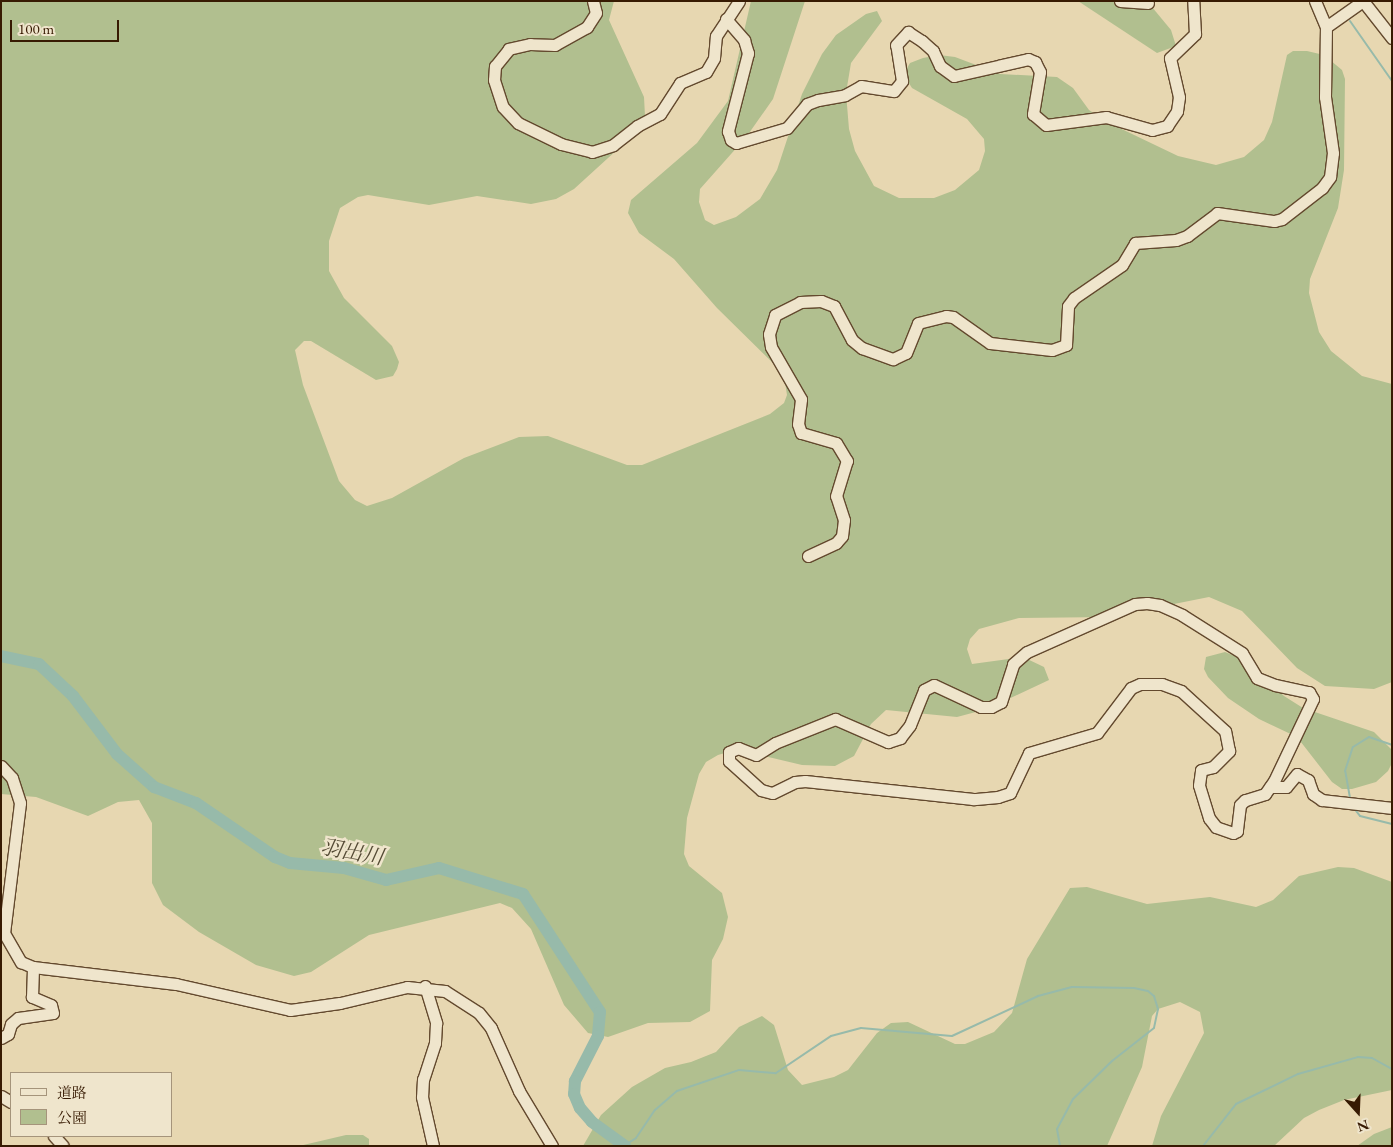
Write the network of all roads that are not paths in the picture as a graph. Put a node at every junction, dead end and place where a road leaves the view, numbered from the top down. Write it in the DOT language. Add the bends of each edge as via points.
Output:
graph roads {
  1 [pos="593,1"];
  2 [pos="738,1"];
  3 [pos="1120,1"];
  4 [pos="1193,1"];
  5 [pos="1315,1"];
  6 [pos="1363,1"];
  7 [pos="1148,3"];
  8 [pos="726,19"];
  9 [pos="1326,27"];
  10 [pos="1392,38"];
  11 [pos="808,556"];
  12 [pos="1,766"];
  13 [pos="1270,787"];
  14 [pos="1392,808"];
  15 [pos="2,931"];
  16 [pos="33,967"];
  17 [pos="425,986"];
  18 [pos="1,1038"];
  19 [pos="433,1146"];
  20 [pos="552,1146"];
  1 -- 8 [label="street" via="596,13 587,27 555,45 530,44 509,49 495,66 494,80 503,107 518,122 561,144 592,152 613,145 637,126 660,114 680,83 706,72 712,65 716,36"];
  2 -- 8 [label="street"];
  3 -- 7 [label="street"];
  4 -- 8 [label="street" via="1195,34 1170,58 1179,98 1177,111 1167,126 1152,130 1106,117 1046,125 1033,114 1040,72 1035,62 1028,59 954,76 940,66 933,51 908,32 896,45 902,81 894,91 861,86 845,95 818,100 807,104 788,128 736,143 728,131 748,53 744,40"];
  5 -- 9 [label="street"];
  6 -- 9 [label="street"];
  6 -- 10 [label="street"];
  9 -- 11 [label="street" via="1325,97 1333,168 1322,188 1282,219 1274,221 1217,212 1187,236 1135,243 1122,265 1074,298 1068,306 1066,345 1052,350 990,343 953,317 946,316 918,323 906,353 892,359 862,348 852,340 834,306 821,301 800,302 775,315 769,334 771,347 801,400 800,433 836,443 847,460 836,496 845,527 842,536 836,543"];
  12 -- 15 [label="street" via="12,778 20,802"];
  13 -- 13 [label="street" via="1313,699 1309,692 1257,678 1242,653 1182,615 1147,603 1135,604 1026,652 1013,664 1001,702 991,707 981,707 934,685 924,690 910,725 900,738 888,742 835,719 756,755 738,748 728,756 736,770 761,790 772,793 805,781 973,799 998,797 1010,793 1029,753 1097,733 1130,688 1151,683 1181,691 1225,731 1229,751 1213,767 1201,770 1199,776 1209,818 1216,827 1226,832 1237,831 1240,805 1245,800 1265,794"];
  13 -- 14 [label="street" via="1286,787 1297,774 1308,780 1313,794 1322,800"];
  15 -- 16 [label="street" via="21,962"];
  16 -- 17 [label="street" via="176,984 290,1010"];
  16 -- 18 [label="street" via="32,996 51,1005 53,1013 18,1018 11,1024 8,1034"];
  17 -- 19 [label="street" via="436,1023 422,1096"];
  17 -- 20 [label="street" via="445,990 479,1014 491,1028 532,1115"];
}
